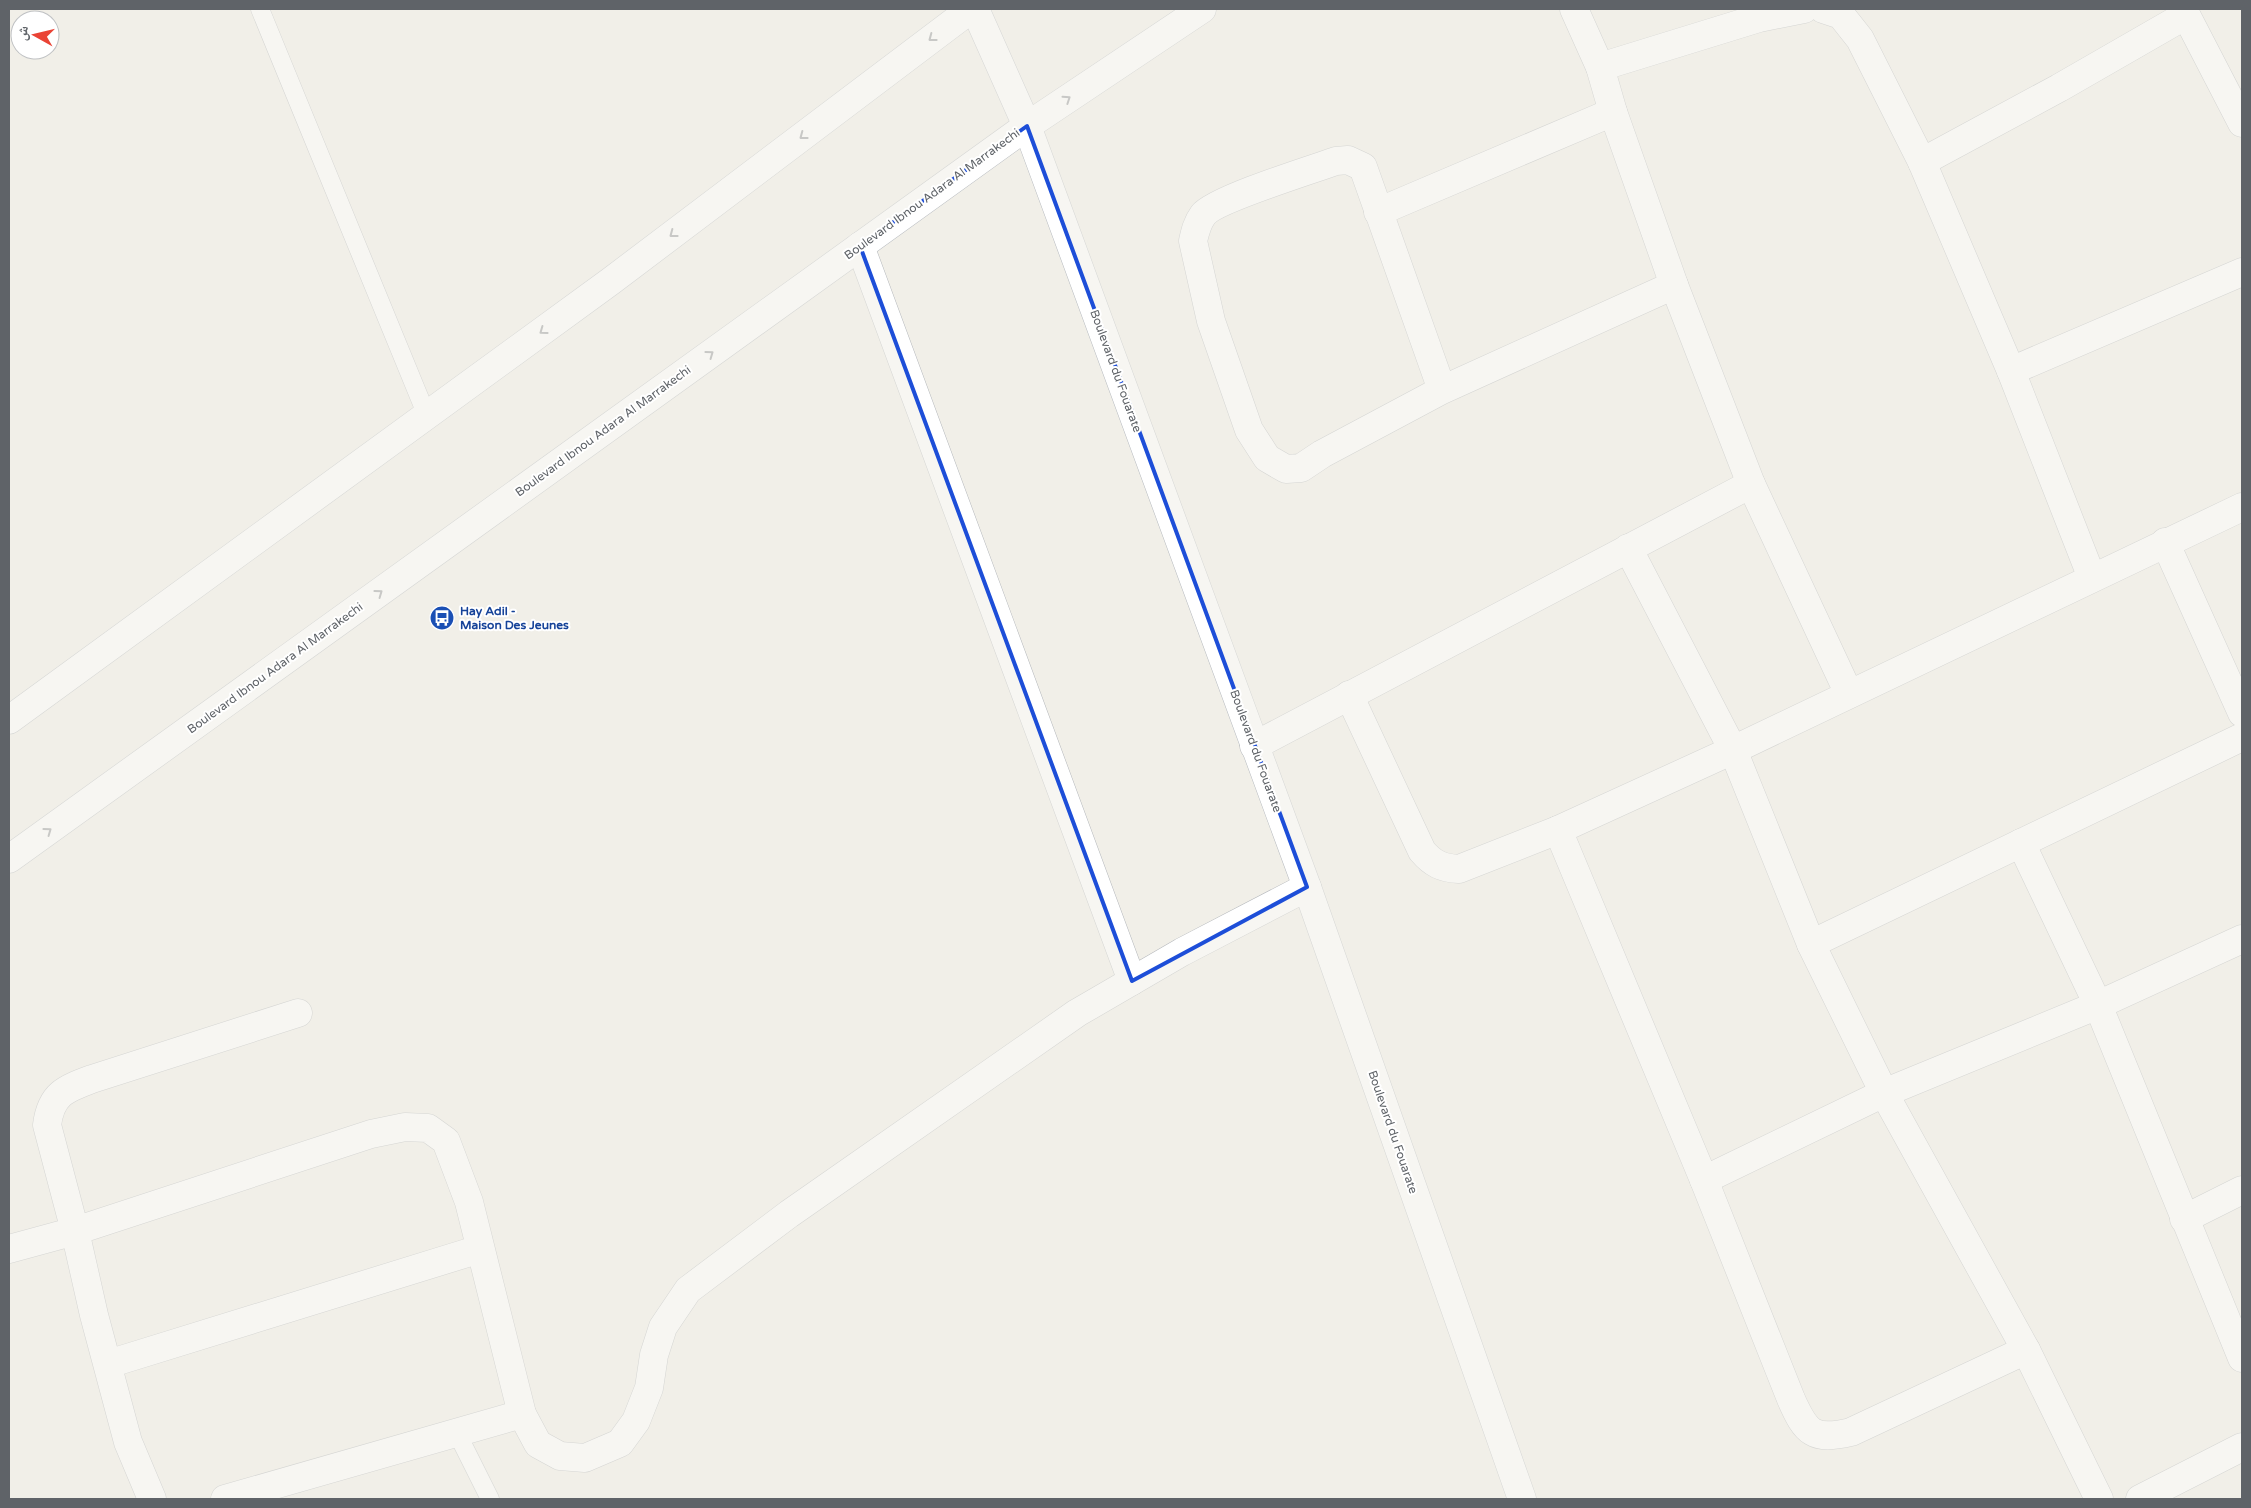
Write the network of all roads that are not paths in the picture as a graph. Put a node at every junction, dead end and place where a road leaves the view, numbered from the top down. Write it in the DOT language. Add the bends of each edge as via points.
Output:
graph roads {
  1 [pos="260,9"];
  2 [pos="973,9"];
  3 [pos="1202,9"];
  4 [pos="1574,9"];
  5 [pos="1804,9"];
  6 [pos="1823,9"];
  7 [pos="2184,12"];
  8 [pos="1600,67"];
  9 [pos="1613,112"];
  10 [pos="2242,123"];
  11 [pos="1027,126"];
  12 [pos="1922,162"];
  13 [pos="1378,212"];
  14 [pos="860,246"];
  15 [pos="2242,272"];
  16 [pos="1674,284"];
  17 [pos="2011,371"];
  18 [pos="1442,390"];
  19 [pos="427,416"];
  20 [pos="1751,484"];
  21 [pos="2242,507"];
  22 [pos="2166,542"];
  23 [pos="1628,548"];
  24 [pos="2092,578"];
  25 [pos="1849,694"];
  26 [pos="1349,695"];
  27 [pos="2242,713"];
  28 [pos="9,720"];
  29 [pos="2242,737"];
  30 [pos="1254,746"];
  31 [pos="1733,750"];
  32 [pos="1558,830"];
  33 [pos="2021,843"];
  34 [pos="9,859"];
  35 [pos="1307,887"];
  36 [pos="2242,939"];
  37 [pos="1811,944"];
  38 [pos="1132,981"];
  39 [pos="2098,1005"];
  40 [pos="298,1013"];
  41 [pos="1884,1093"];
  42 [pos="1704,1180"];
  43 [pos="2242,1190"];
  44 [pos="2184,1219"];
  45 [pos="74,1231"];
  46 [pos="480,1249"];
  47 [pos="9,1250"];
  48 [pos="2026,1350"];
  49 [pos="2242,1358"];
  50 [pos="108,1364"];
  51 [pos="522,1414"];
  52 [pos="457,1432"];
  53 [pos="2242,1447"];
  54 [pos="152,1499"];
  55 [pos="225,1499"];
  56 [pos="490,1499"];
  57 [pos="1522,1499"];
  58 [pos="2099,1499"];
  59 [pos="2140,1499"];
  1 -- 19 [label="lane"];
  2 -- 11 [label="street, Boulevard du Fouarate"];
  2 -- 19 [label="street, one-way"];
  11 -- 3 [label="street, Boulevard Ibnou Adara Al Marrakechi, one-way"];
  4 -- 8 [label="street"];
  5 -- 8 [label="street" via="1759,18"];
  6 -- 12 [label="street" via="1841,15 1860,39"];
  7 -- 10 [label="street"];
  7 -- 12 [label="street" via="2059,88"];
  8 -- 9 [label="street"];
  9 -- 13 [label="street"];
  9 -- 16 [label="street"];
  11 -- 14 [label="street, Boulevard Ibnou Adara Al Marrakechi"];
  11 -- 30 [label="street, Boulevard du Fouarate"];
  12 -- 17 [label="street"];
  13 -- 18 [label="street"];
  13 -- 18 [label="street" via="1363,167 1348,160 1336,161 1229,200 1203,214 1193,241 1212,321 1248,430 1267,458 1286,469 1301,468"];
  34 -- 14 [label="street, Boulevard Ibnou Adara Al Marrakechi, one-way"];
  14 -- 38 [label="street"];
  15 -- 17 [label="street"];
  16 -- 18 [label="street"];
  16 -- 20 [label="street"];
  17 -- 24 [label="street"];
  19 -- 28 [label="street"];
  20 -- 23 [label="street"];
  20 -- 25 [label="street"];
  21 -- 22 [label="street"];
  22 -- 24 [label="street"];
  22 -- 27 [label="street"];
  23 -- 26 [label="street"];
  23 -- 31 [label="street"];
  24 -- 25 [label="street"];
  25 -- 31 [label="street"];
  26 -- 30 [label="street"];
  26 -- 32 [label="street" via="1422,851 1430,860 1443,868 1459,869"];
  29 -- 33 [label="street"];
  30 -- 35 [label="street, Boulevard du Fouarate"];
  31 -- 32 [label="street"];
  31 -- 37 [label="street"];
  32 -- 42 [label="street"];
  33 -- 37 [label="street"];
  33 -- 39 [label="street"];
  35 -- 38 [label="street"];
  35 -- 57 [label="street, Boulevard du Fouarate"];
  36 -- 39 [label="street"];
  37 -- 41 [label="street"];
  38 -- 51 [label="street" via="1078,1013 789,1214 688,1290 663,1326 649,1388 636,1421 620,1443 585,1458 560,1456 538,1444"];
  39 -- 41 [label="street"];
  39 -- 44 [label="street"];
  40 -- 45 [label="street" via="67,1088 55,1100 47,1125"];
  41 -- 42 [label="street"];
  41 -- 48 [label="street"];
  42 -- 48 [label="street" via="1802,1424 1815,1433 1831,1437 1852,1432"];
  43 -- 44 [label="street"];
  44 -- 49 [label="street"];
  45 -- 46 [label="street" via="371,1134 405,1127 428,1128 446,1141 469,1202"];
  45 -- 47 [label="street"];
  45 -- 50 [label="street"];
  46 -- 50 [label="street"];
  46 -- 51 [label="street"];
  48 -- 58 [label="street"];
  50 -- 54 [label="street" via="128,1442"];
  51 -- 52 [label="street"];
  52 -- 55 [label="street"];
  52 -- 56 [label="lane"];
  53 -- 59 [label="street"];
}
